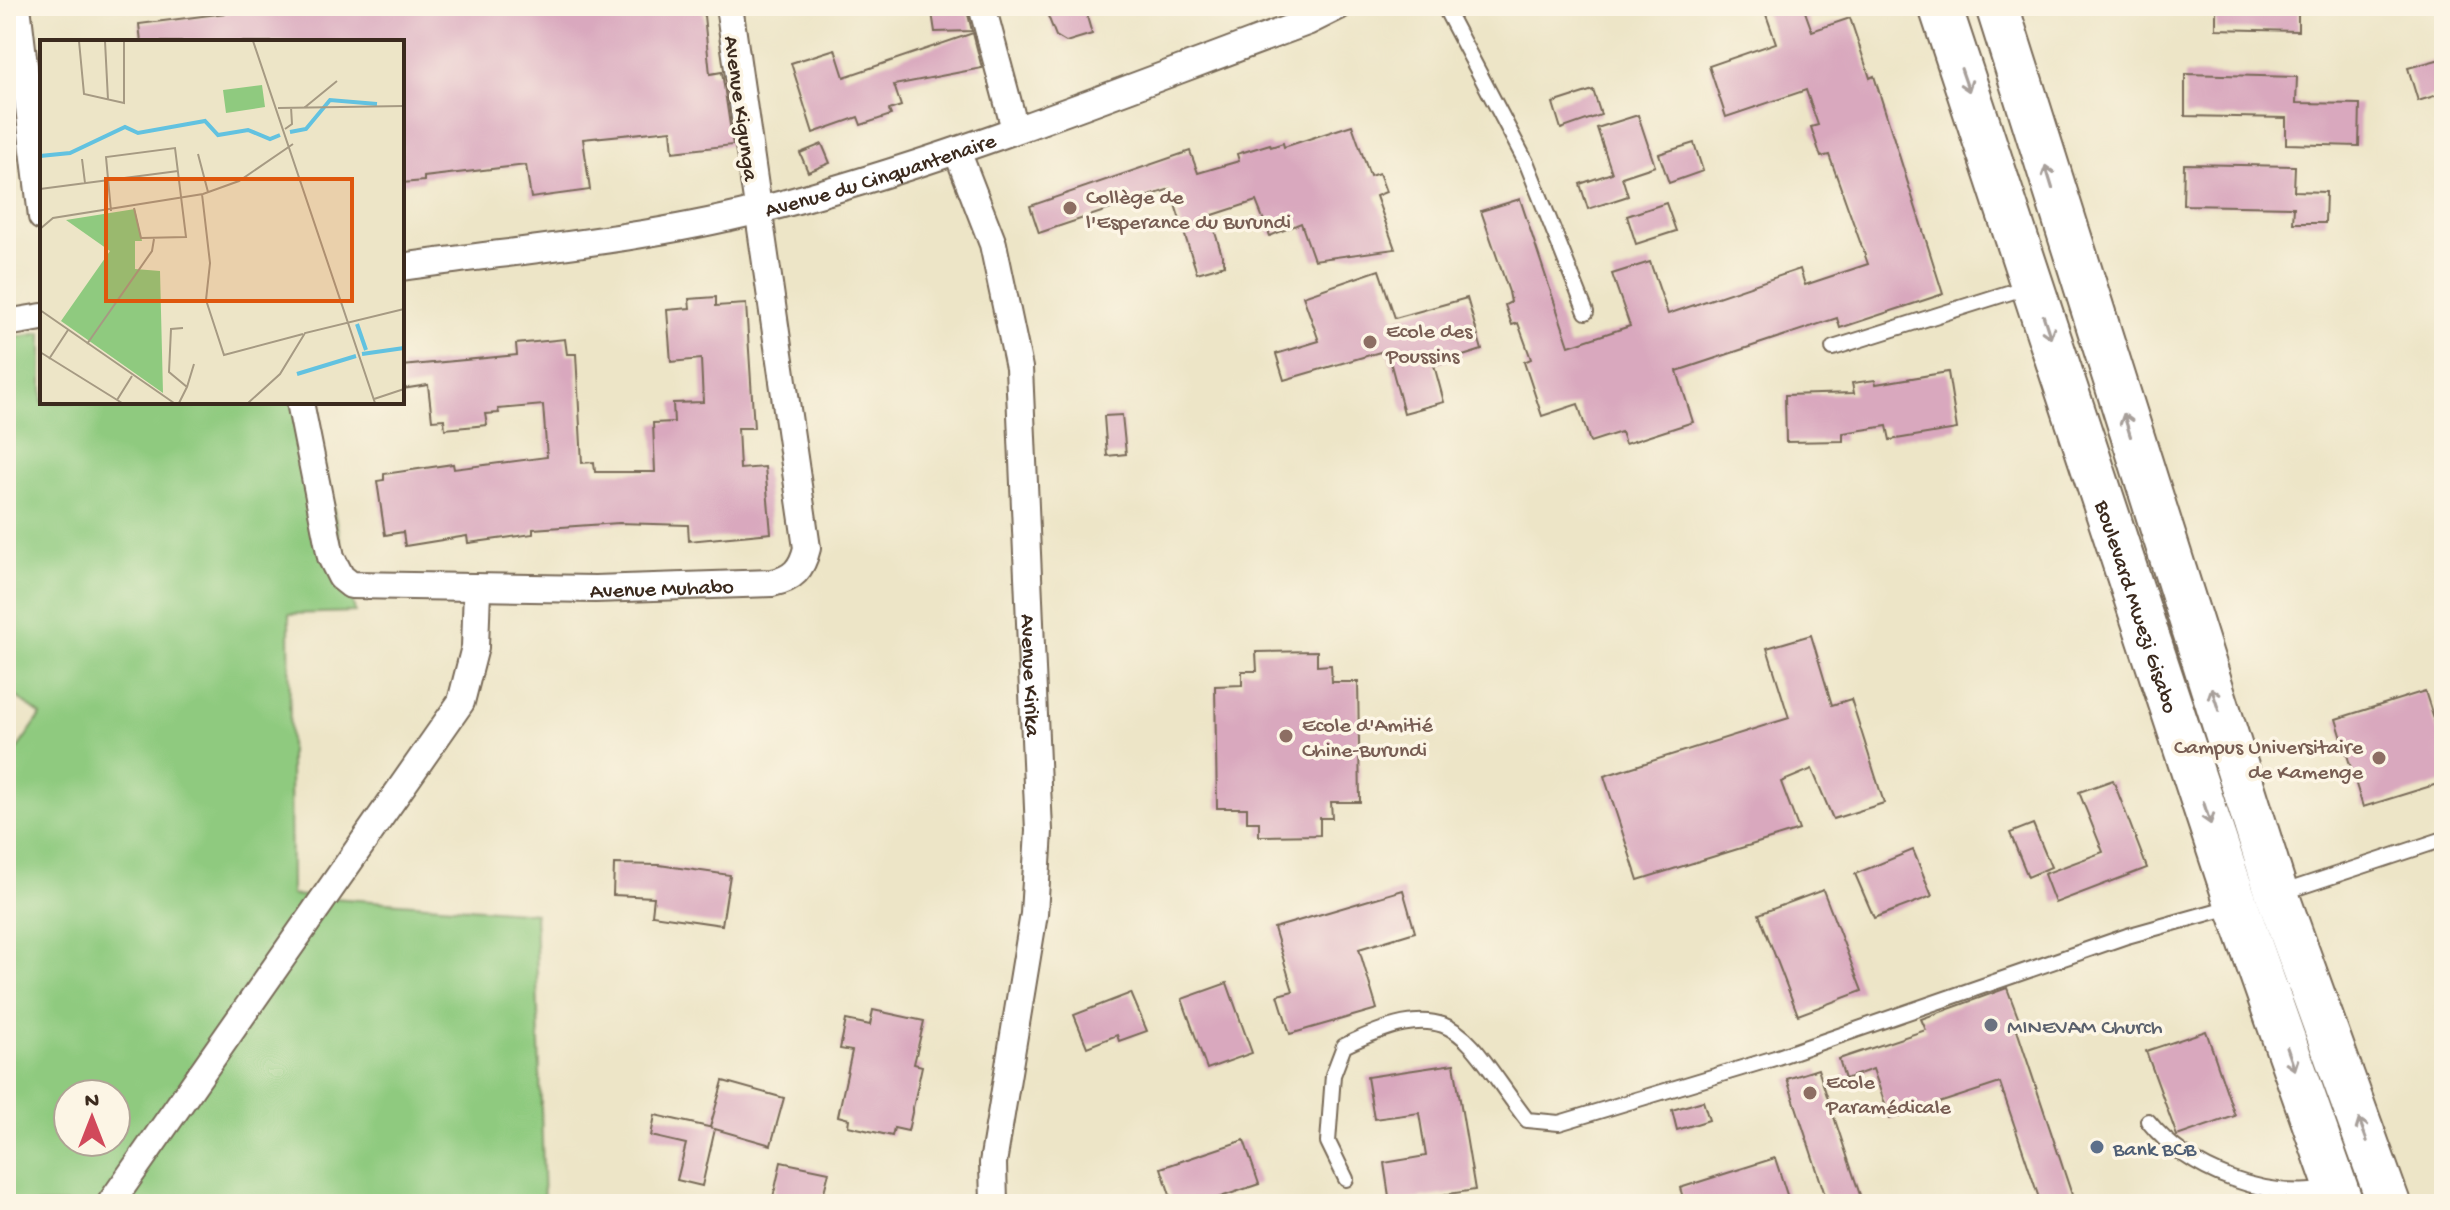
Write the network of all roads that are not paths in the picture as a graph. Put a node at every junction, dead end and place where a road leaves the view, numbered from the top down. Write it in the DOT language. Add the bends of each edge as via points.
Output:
graph roads {
  1 [pos="729,6"];
  2 [pos="982,6"];
  3 [pos="1339,6"];
  4 [pos="1444,6"];
  5 [pos="1940,6"];
  6 [pos="1997,6"];
  7 [pos="20,8"];
  8 [pos="1015,129"];
  9 [pos="957,151"];
  10 [pos="40,198"];
  11 [pos="757,210"];
  12 [pos="404,267"];
  13 [pos="2034,285"];
  14 [pos="1586,312"];
  15 [pos="40,317"];
  16 [pos="6,323"];
  17 [pos="1833,348"];
  18 [pos="300,404"];
  19 [pos="2143,476"];
  20 [pos="2098,487"];
  21 [pos="477,589"];
  22 [pos="2444,839"];
  23 [pos="2257,900"];
  24 [pos="2148,1121"];
  25 [pos="1346,1179"];
  26 [pos="2360,1188"];
  27 [pos="110,1204"];
  28 [pos="994,1204"];
  1 -- 11 [label="street, Avenue Kigunga"];
  2 -- 8 [label="street"];
  3 -- 8 [label="street, Avenue du Cinquantenaire"];
  4 -- 14 [label="lane" via="1527,164"];
  5 -- 13 [label="main road, Boulevard Mwezi Gisabo, one-way"];
  19 -- 6 [label="main road, Boulevard Mwezi Gisabo, one-way"];
  7 -- 10 [label="street"];
  8 -- 9 [label="street, Avenue du Cinquantenaire"];
  9 -- 11 [label="street, Avenue du Cinquantenaire"];
  9 -- 28 [label="street, Avenue Kirika" via="993,244 1019,368 1039,831 1034,914 993,1163"];
  11 -- 12 [label="street, Avenue du Cinquantenaire" via="677,228"];
  11 -- 21 [label="street, Avenue Muhabo" via="807,548 800,569 772,583"];
  13 -- 17 [label="lane"];
  13 -- 20 [label="main road, Boulevard Mwezi Gisabo, one-way"];
  15 -- 16 [label="street"];
  18 -- 21 [label="street, Avenue Muhabo" via="331,557 345,582"];
  19 -- 20 [label="main road"];
  23 -- 19 [label="main road, Boulevard Mwezi Gisabo, one-way"];
  20 -- 23 [label="main road, Boulevard Mwezi Gisabo, one-way"];
  21 -- 27 [label="street" via="471,671 456,710"];
  22 -- 23 [label="lane"];
  23 -- 25 [label="lane" via="2127,936 1775,1058 1559,1123 1527,1120 1464,1034 1433,1022 1405,1021 1344,1046 1333,1075 1328,1142"];
  23 -- 26 [label="main road, Boulevard Mwezi Gisabo"];
  24 -- 26 [label="lane" via="2167,1143 2227,1177 2304,1194"];
}
